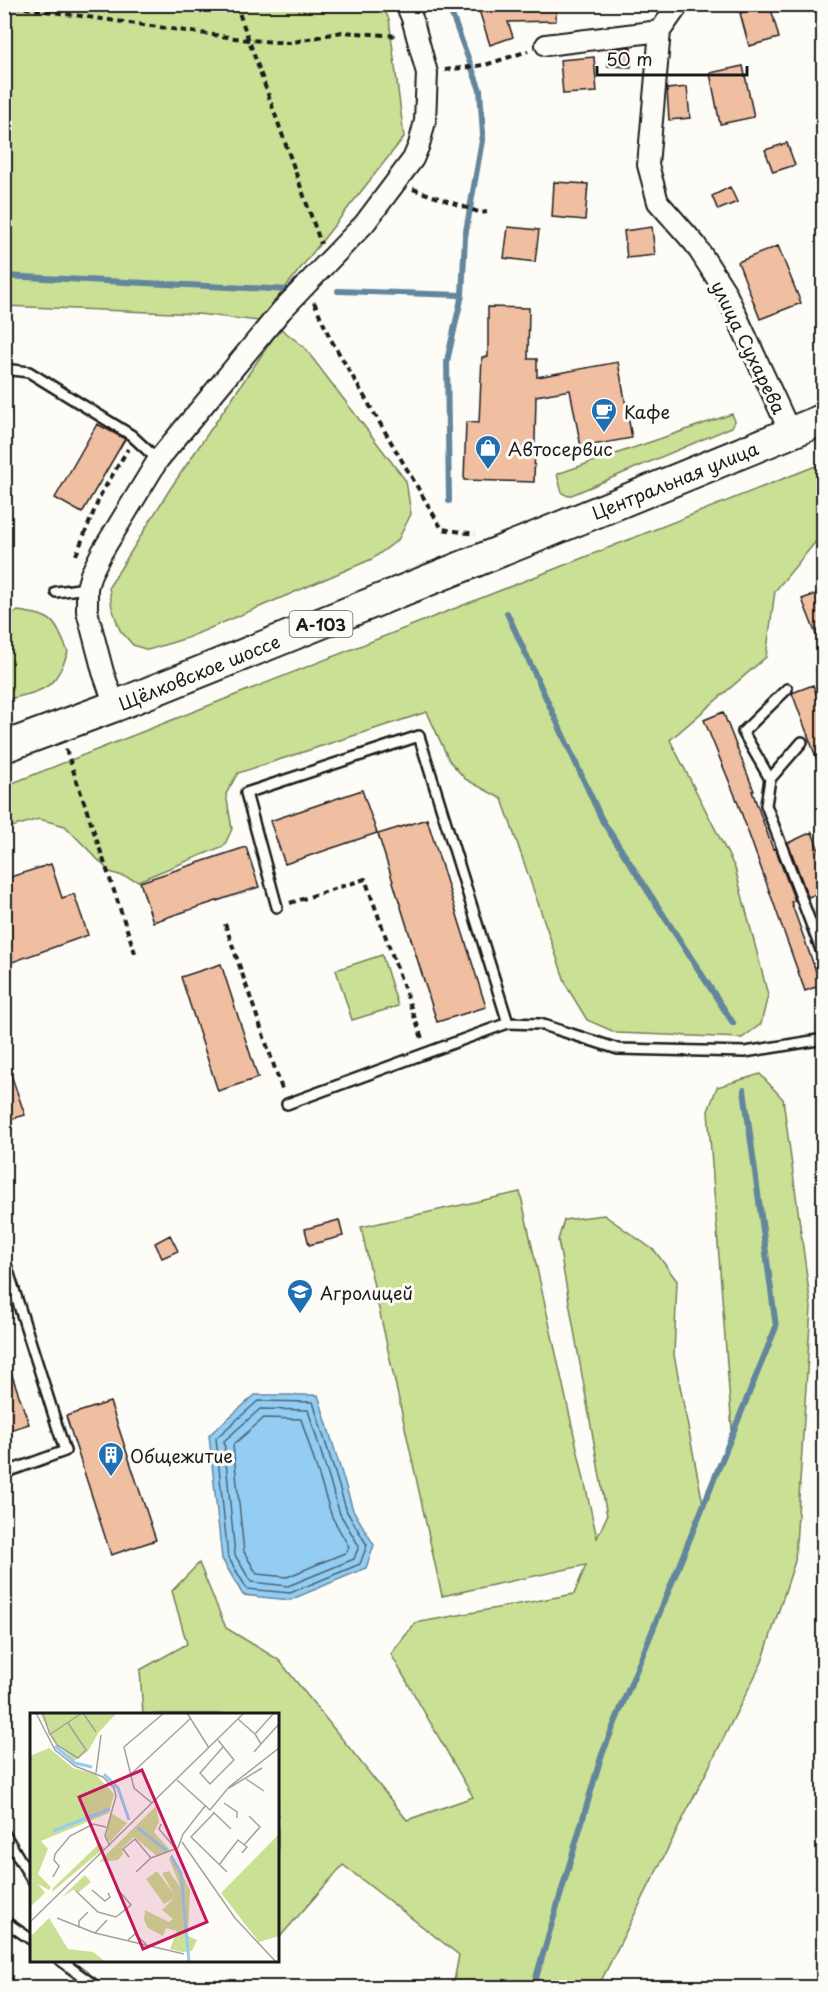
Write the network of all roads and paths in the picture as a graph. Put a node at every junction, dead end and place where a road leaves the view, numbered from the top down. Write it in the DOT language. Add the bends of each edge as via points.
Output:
graph roads {
  1 [pos="236,4"];
  2 [pos="406,4"];
  3 [pos="679,4"];
  4 [pos="4,5"];
  5 [pos="660,31"];
  6 [pos="249,40"];
  7 [pos="546,45"];
  8 [pos="435,71"];
  9 [pos="396,183"];
  10 [pos="487,212"];
  11 [pos="327,262"];
  12 [pos="306,284"];
  13 [pos="4,369"];
  14 [pos="824,419"];
  15 [pos="790,432"];
  16 [pos="134,438"];
  17 [pos="158,460"];
  18 [pos="484,535"];
  19 [pos="526,541"];
  20 [pos="87,588"];
  21 [pos="59,592"];
  22 [pos="787,689"];
  23 [pos="115,706"];
  24 [pos="802,742"];
  25 [pos="4,747"];
  26 [pos="66,749"];
  27 [pos="770,779"];
  28 [pos="277,907"];
  29 [pos="225,924"];
  30 [pos="135,953"];
  31 [pos="824,958"];
  32 [pos="508,1023"];
  33 [pos="824,1039"];
  34 [pos="427,1053"];
  35 [pos="287,1104"];
  36 [pos="4,1258"];
  37 [pos="4,1473"];
  38 [pos="4,1833"];
  39 [pos="30,1877"];
  40 [pos="4,1921"];
  41 [pos="30,1939"];
  42 [pos="63,1962"];
  43 [pos="98,1988"];
  1 -- 6 [label="path"];
  2 -- 8 [label="street"];
  3 -- 5 [label="street"];
  4 -- 6 [label="path"];
  5 -- 7 [label="street"];
  5 -- 15 [label="street, улица Сухарева" via="648,165 658,202 695,244 725,291"];
  6 -- 8 [label="path" via="289,43 342,32 397,35"];
  6 -- 11 [label="path"];
  7 -- 8 [label="path" via="484,65"];
  8 -- 9 [label="street" via="420,145"];
  9 -- 10 [label="path"];
  9 -- 11 [label="street"];
  11 -- 12 [label="street"];
  12 -- 17 [label="street"];
  12 -- 18 [label="path" via="330,338 442,529"];
  13 -- 16 [label="lane" via="29,372"];
  14 -- 15 [label="main road, Центральная улица / А-103"];
  15 -- 19 [label="main road, Центральная улица / А-103"];
  16 -- 17 [label="lane"];
  16 -- 21 [label="path" via="101,494"];
  17 -- 20 [label="street" via="102,552"];
  19 -- 23 [label="main road, Щёлковское шоссе / А-103"];
  20 -- 21 [label="lane"];
  20 -- 23 [label="street" via="87,611"];
  22 -- 27 [label="lane" via="744,732"];
  23 -- 25 [label="main road, Щёлковское шоссе / А-103"];
  24 -- 27 [label="lane"];
  26 -- 30 [label="path"];
  27 -- 31 [label="lane" via="766,805"];
  28 -- 32 [label="lane" via="246,793 419,736"];
  28 -- 34 [label="path" via="365,879"];
  29 -- 35 [label="path"];
  32 -- 33 [label="lane" via="540,1024 618,1049 745,1052"];
  32 -- 34 [label="lane"];
  34 -- 35 [label="lane"];
  36 -- 37 [label="lane" via="65,1451"];
  38 -- 39 [label="lane"];
  40 -- 41 [label="lane"];
  42 -- 43 [label="lane"];
}
